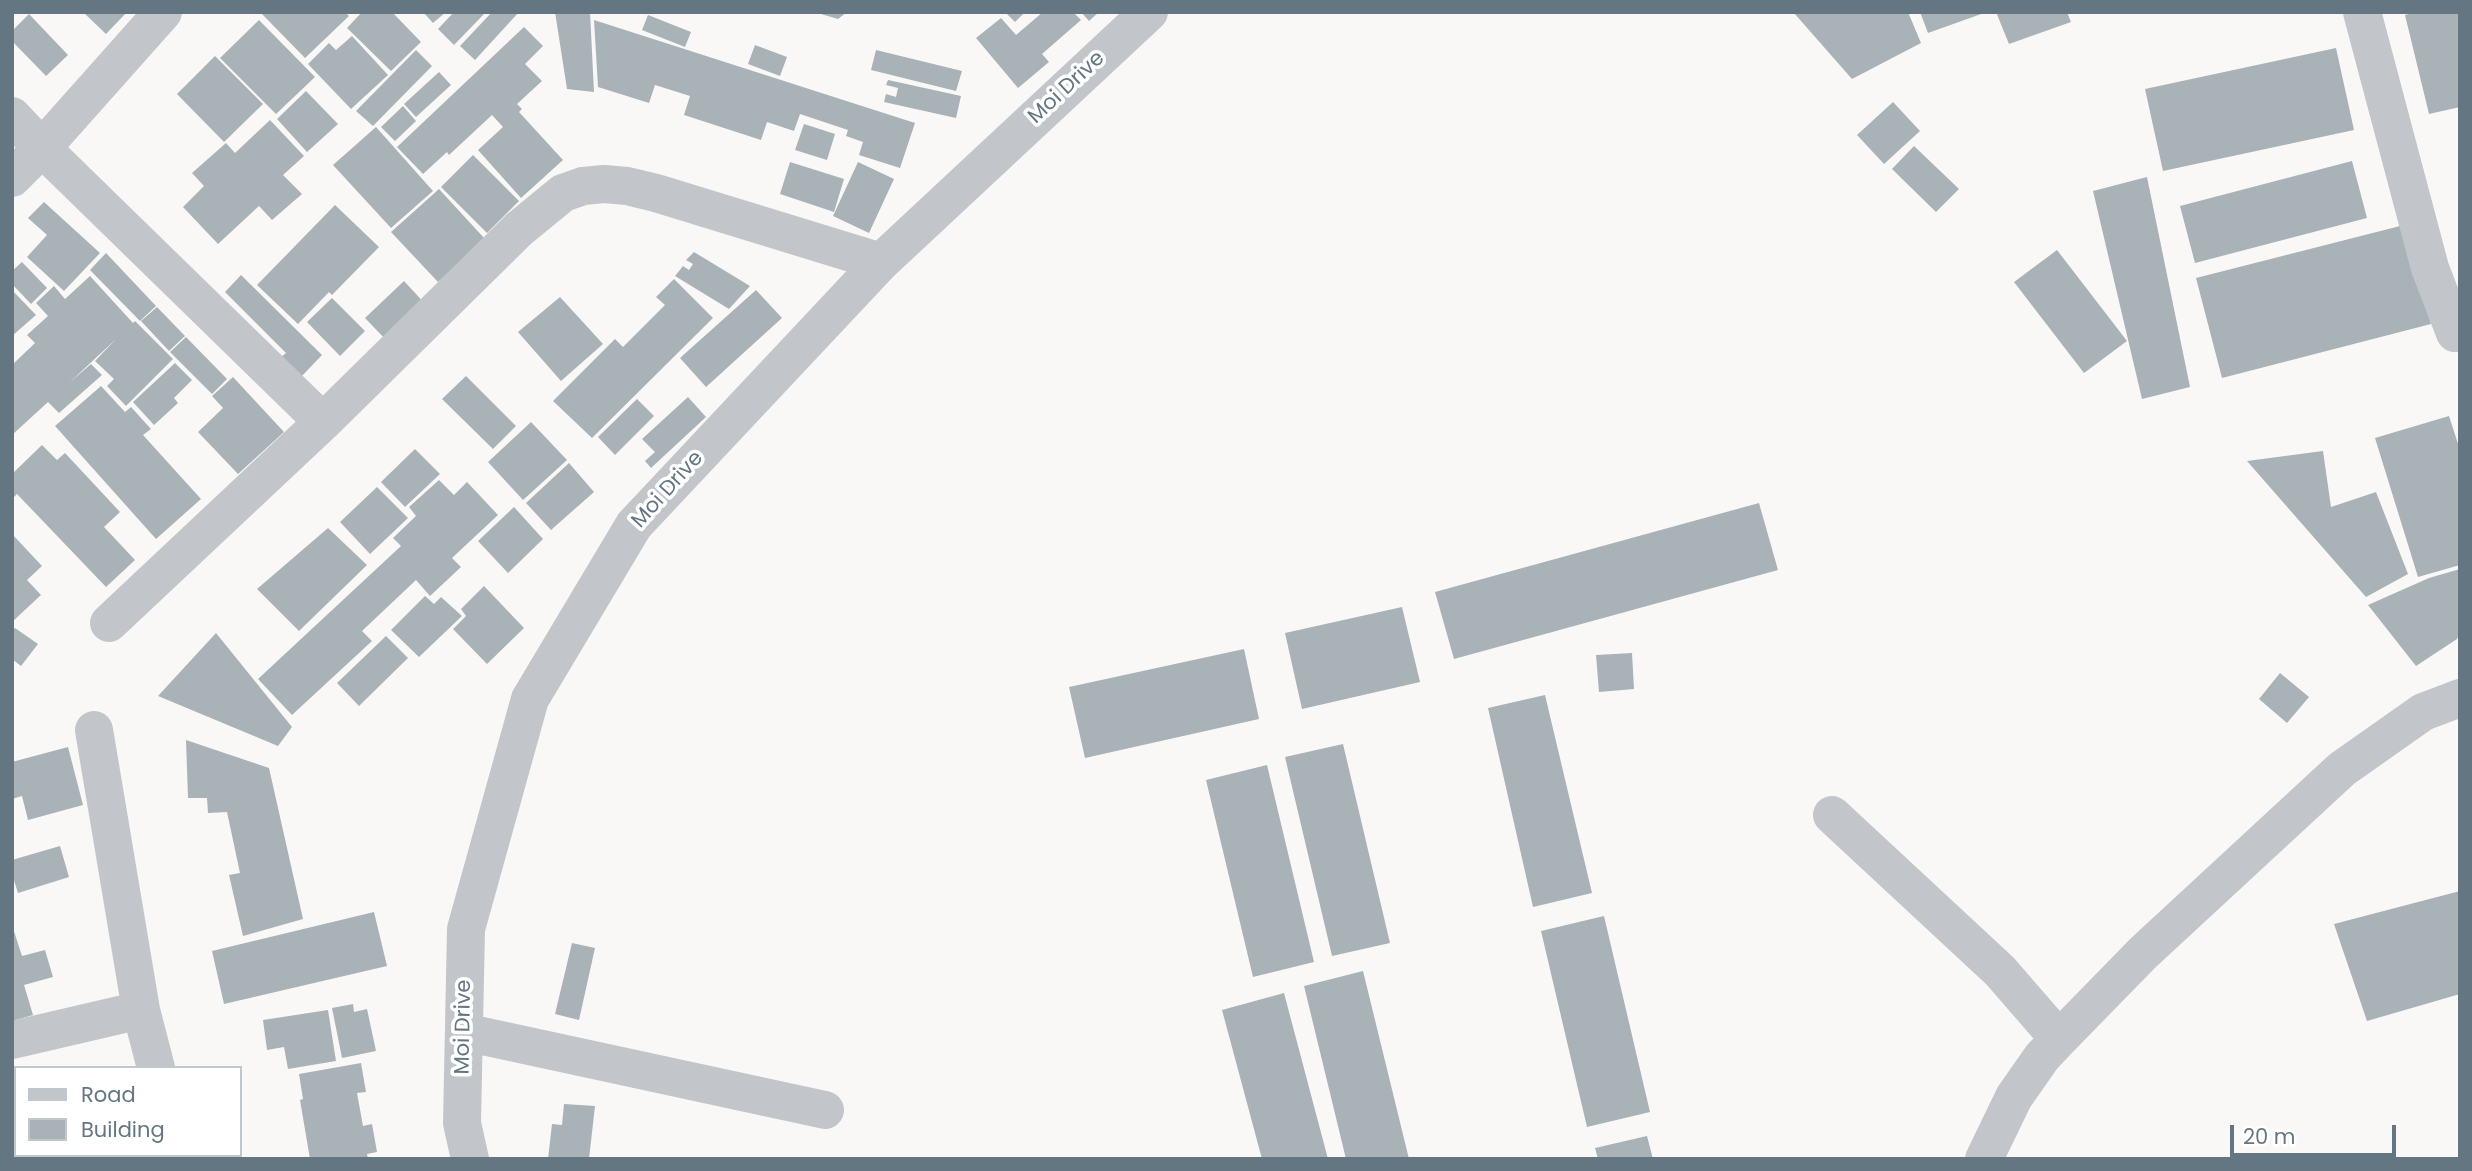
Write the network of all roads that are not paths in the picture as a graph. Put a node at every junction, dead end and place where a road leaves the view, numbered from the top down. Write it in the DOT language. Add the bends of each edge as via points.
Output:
graph roads {
  1 [pos="163,12"];
  2 [pos="1149,12"];
  3 [pos="2362,12"];
  4 [pos="12,116"];
  5 [pos="42,148"];
  6 [pos="12,178"];
  7 [pos="881,262"];
  8 [pos="2458,342"];
  9 [pos="323,422"];
  10 [pos="109,623"];
  11 [pos="2460,698"];
  12 [pos="94,730"];
  13 [pos="1832,815"];
  14 [pos="141,1010"];
  15 [pos="464,1032"];
  16 [pos="2059,1039"];
  17 [pos="12,1040"];
  18 [pos="155,1066"];
  19 [pos="825,1110"];
  20 [pos="470,1159"];
  21 [pos="1984,1159"];
  1 -- 5 [label="street"];
  2 -- 7 [label="street, Moi Drive"];
  3 -- 8 [label="street" via="2430,268"];
  4 -- 5 [label="street"];
  5 -- 6 [label="street"];
  5 -- 9 [label="street"];
  7 -- 9 [label="street" via="656,192 627,186 583,186 563,194 519,229"];
  7 -- 15 [label="street, Moi Drive" via="634,525 530,699 467,929"];
  9 -- 10 [label="street"];
  11 -- 16 [label="street" via="2423,712 2342,769 2143,953"];
  12 -- 14 [label="street"];
  13 -- 16 [label="street" via="2000,971"];
  14 -- 17 [label="street"];
  14 -- 18 [label="street"];
  15 -- 19 [label="street"];
  15 -- 20 [label="street, Moi Drive" via="462,1123"];
  16 -- 21 [label="street" via="2014,1097"];
}
